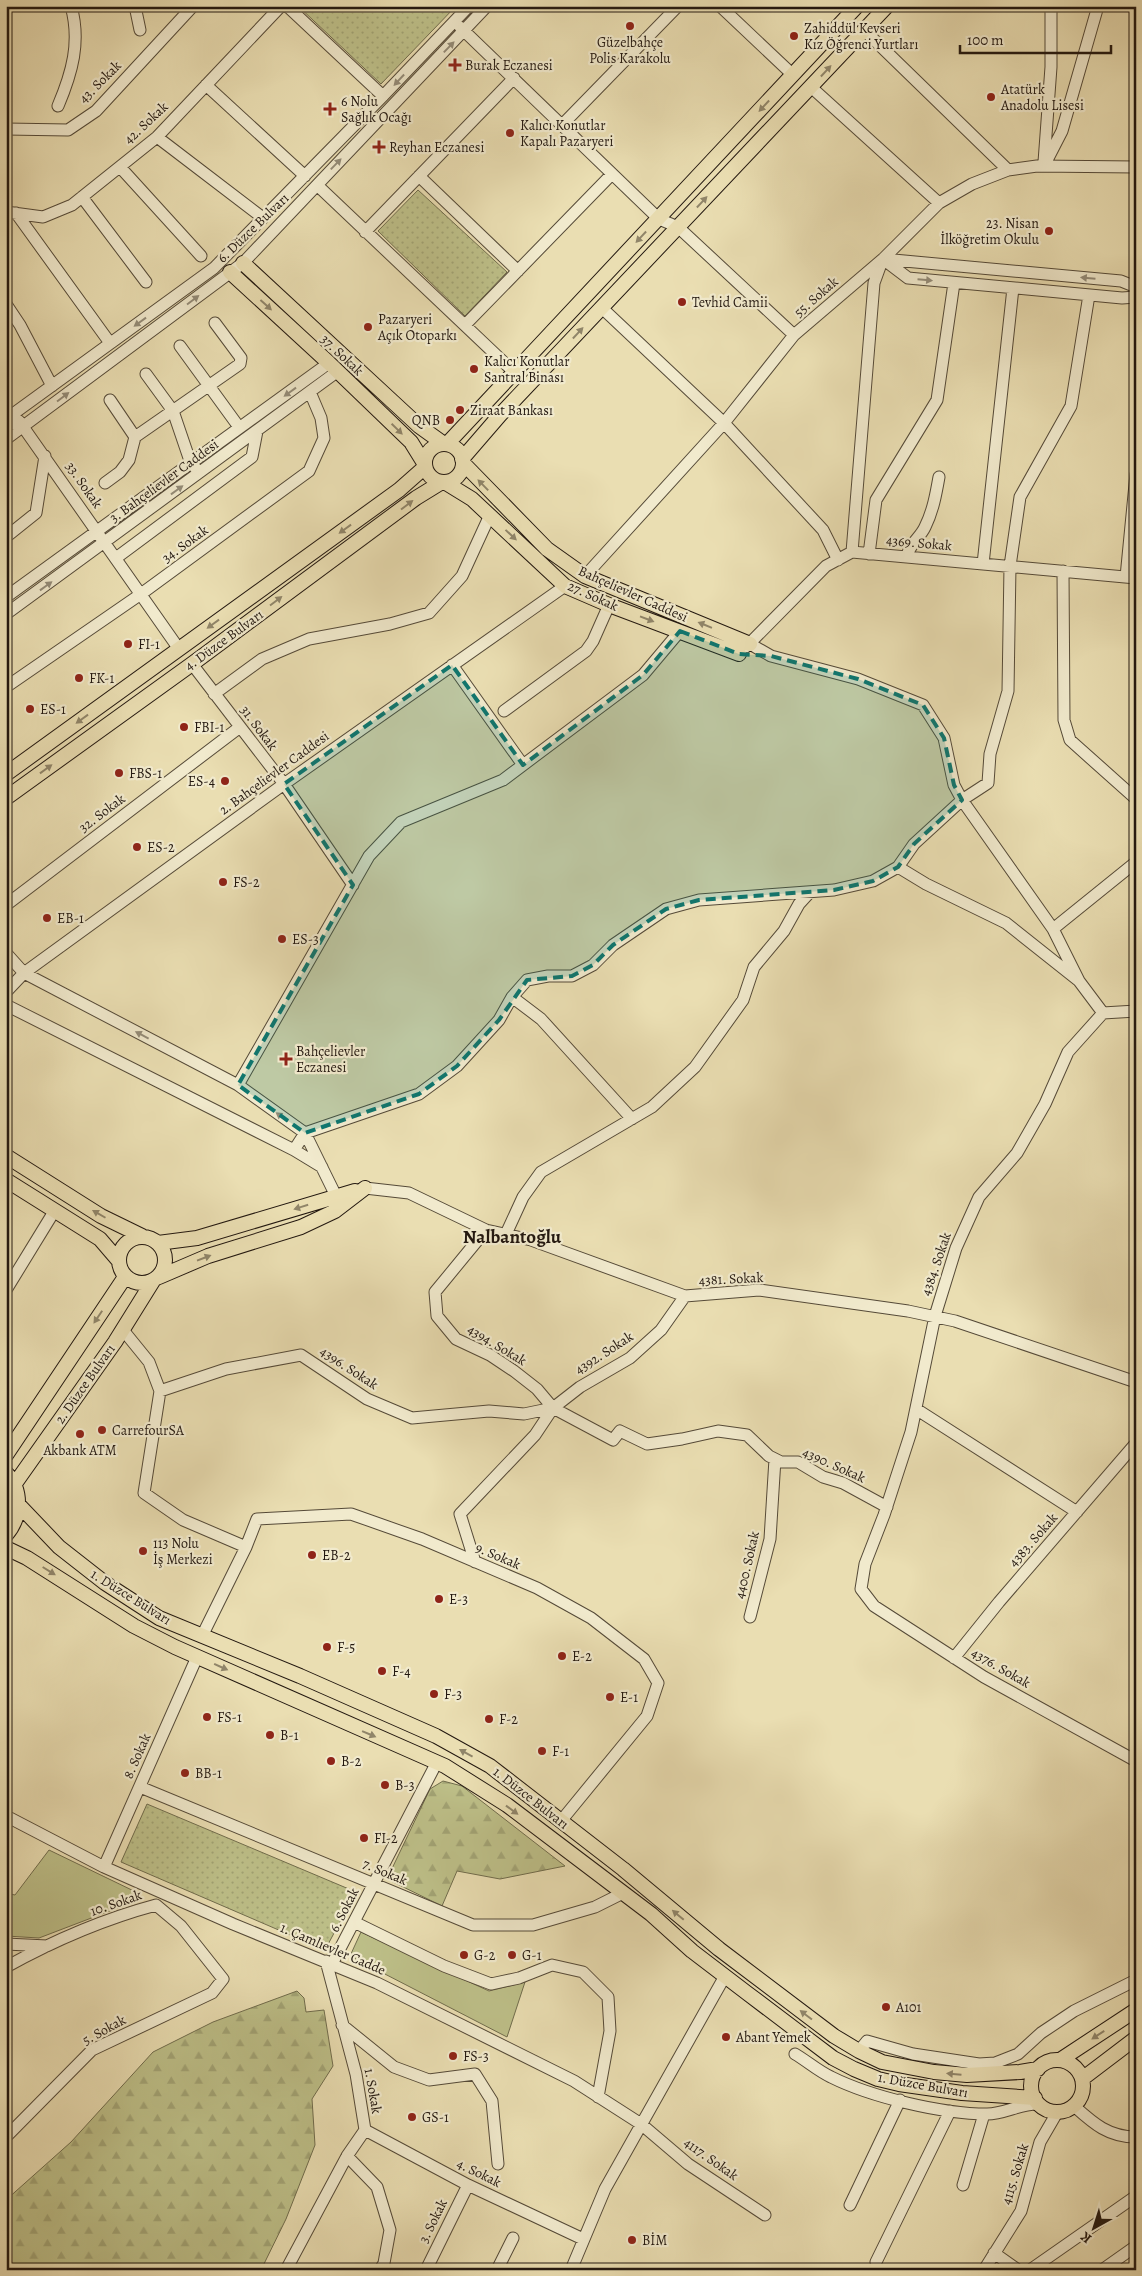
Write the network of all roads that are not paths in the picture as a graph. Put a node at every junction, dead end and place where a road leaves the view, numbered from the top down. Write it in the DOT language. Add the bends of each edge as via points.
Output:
graph roads {
  1 [pos="71,6"];
  2 [pos="135,6"];
  3 [pos="192,6"];
  4 [pos="281,6"];
  5 [pos="287,6"];
  6 [pos="469,6"];
  7 [pos="487,6"];
  8 [pos="678,6"];
  9 [pos="720,6"];
  10 [pos="857,6"];
  11 [pos="887,6"];
  12 [pos="1051,6"];
  13 [pos="1098,6"];
  14 [pos="454,22"];
  15 [pos="140,30"];
  16 [pos="864,30"];
  17 [pos="464,31"];
  18 [pos="793,75"];
  19 [pos="514,78"];
  20 [pos="206,85"];
  21 [pos="811,86"];
  22 [pos="383,96"];
  23 [pos="58,106"];
  24 [pos="562,125"];
  25 [pos="6,129"];
  26 [pos="157,137"];
  27 [pos="1044,166"];
  28 [pos="120,167"];
  29 [pos="1136,167"];
  30 [pos="1008,170"];
  31 [pos="612,174"];
  32 [pos="305,176"];
  33 [pos="419,176"];
  34 [pos="317,185"];
  35 [pos="82,197"];
  36 [pos="939,203"];
  37 [pos="11,212"];
  38 [pos="263,218"];
  39 [pos="659,219"];
  40 [pos="678,227"];
  41 [pos="365,232"];
  42 [pos="201,256"];
  43 [pos="883,259"];
  44 [pos="243,263"];
  45 [pos="518,271"];
  46 [pos="230,272"];
  47 [pos="146,282"];
  48 [pos="954,283"];
  49 [pos="1136,287"];
  50 [pos="1012,288"];
  51 [pos="1089,295"];
  52 [pos="1136,297"];
  53 [pos="6,304"];
  54 [pos="602,308"];
  55 [pos="305,320"];
  56 [pos="216,324"];
  57 [pos="465,325"];
  58 [pos="294,331"];
  59 [pos="794,335"];
  60 [pos="110,344"];
  61 [pos="180,346"];
  62 [pos="333,367"];
  63 [pos="514,372"];
  64 [pos="146,374"];
  65 [pos="52,386"];
  66 [pos="209,386"];
  67 [pos="310,392"];
  68 [pos="110,400"];
  69 [pos="392,401"];
  70 [pos="173,411"];
  71 [pos="380,413"];
  72 [pos="8,414"];
  73 [pos="236,423"];
  74 [pos="724,423"];
  75 [pos="24,426"];
  76 [pos="257,431"];
  77 [pos="135,437"];
  78 [pos="6,439"];
  79 [pos="445,444"];
  80 [pos="45,456"];
  81 [pos="463,461"];
  82 [pos="192,463"];
  83 [pos="425,465"];
  84 [pos="199,474"];
  85 [pos="1136,474"];
  86 [pos="938,477"];
  87 [pos="105,482"];
  88 [pos="444,482"];
  89 [pos="490,516"];
  90 [pos="98,532"];
  91 [pos="6,536"];
  92 [pos="105,543"];
  93 [pos="852,552"];
  94 [pos="869,554"];
  95 [pos="907,557"];
  96 [pos="116,558"];
  97 [pos="838,560"];
  98 [pos="983,564"];
  99 [pos="1010,566"];
  100 [pos="1062,571"];
  101 [pos="585,576"];
  102 [pos="1131,577"];
  103 [pos="565,586"];
  104 [pos="141,594"];
  105 [pos="6,597"];
  106 [pos="609,605"];
  107 [pos="6,614"];
  108 [pos="680,631"];
  109 [pos="750,644"];
  110 [pos="179,649"];
  111 [pos="740,654"];
  112 [pos="770,656"];
  113 [pos="192,664"];
  114 [pos="452,665"];
  115 [pos="6,687"];
  116 [pos="214,694"];
  117 [pos="504,711"];
  118 [pos="240,727"];
  119 [pos="523,765"];
  120 [pos="6,774"];
  121 [pos="284,784"];
  122 [pos="6,798"];
  123 [pos="1136,799"];
  124 [pos="962,800"];
  125 [pos="1136,862"];
  126 [pos="898,867"];
  127 [pos="353,885"];
  128 [pos="810,892"];
  129 [pos="6,905"];
  130 [pos="1053,929"];
  131 [pos="6,952"];
  132 [pos="24,973"];
  133 [pos="1079,981"];
  134 [pos="6,992"];
  135 [pos="512,997"];
  136 [pos="6,1005"];
  137 [pos="1136,1010"];
  138 [pos="1103,1013"];
  139 [pos="238,1085"];
  140 [pos="632,1119"];
  141 [pos="305,1133"];
  142 [pos="294,1150"];
  143 [pos="6,1156"];
  144 [pos="322,1167"];
  145 [pos="6,1180"];
  146 [pos="365,1188"];
  147 [pos="335,1203"];
  148 [pos="55,1210"];
  149 [pos="486,1230"];
  150 [pos="506,1234"];
  151 [pos="142,1236"];
  152 [pos="158,1243"];
  153 [pos="118,1260"];
  154 [pos="125,1277"];
  155 [pos="156,1279"];
  156 [pos="6,1290"];
  157 [pos="685,1296"];
  158 [pos="935,1316"];
  159 [pos="122,1330"];
  160 [pos="1136,1382"];
  161 [pos="160,1391"];
  162 [pos="553,1408"];
  163 [pos="916,1409"];
  164 [pos="1136,1444"];
  165 [pos="6,1455"];
  166 [pos="775,1459"];
  167 [pos="10,1479"];
  168 [pos="18,1504"];
  169 [pos="887,1507"];
  170 [pos="1077,1512"];
  171 [pos="6,1535"];
  172 [pos="246,1547"];
  173 [pos="6,1548"];
  174 [pos="475,1562"];
  175 [pos="861,1589"];
  176 [pos="750,1618"];
  177 [pos="202,1636"];
  178 [pos="197,1657"];
  179 [pos="954,1658"];
  180 [pos="1136,1761"];
  181 [pos="437,1762"];
  182 [pos="140,1787"];
  183 [pos="6,1816"];
  184 [pos="561,1821"];
  185 [pos="104,1867"];
  186 [pos="374,1883"];
  187 [pos="163,1893"];
  188 [pos="623,1893"];
  189 [pos="156,1905"];
  190 [pos="354,1922"];
  191 [pos="6,1944"];
  192 [pos="48,1946"];
  193 [pos="329,1963"];
  194 [pos="6,1968"];
  195 [pos="725,1976"];
  196 [pos="1136,1980"];
  197 [pos="212,1993"];
  198 [pos="1136,2010"];
  199 [pos="342,2025"];
  200 [pos="1136,2038"];
  201 [pos="859,2051"];
  202 [pos="795,2054"];
  203 [pos="1060,2060"];
  204 [pos="1038,2069"];
  205 [pos="1082,2078"];
  206 [pos="598,2097"];
  207 [pos="900,2100"];
  208 [pos="1037,2101"];
  209 [pos="1074,2106"];
  210 [pos="950,2111"];
  211 [pos="1058,2112"];
  212 [pos="984,2114"];
  213 [pos="641,2124"];
  214 [pos="365,2130"];
  215 [pos="8,2132"];
  216 [pos="1136,2137"];
  217 [pos="346,2156"];
  218 [pos="498,2164"];
  219 [pos="468,2185"];
  220 [pos="963,2185"];
  221 [pos="1136,2196"];
  222 [pos="850,2205"];
  223 [pos="764,2215"];
  224 [pos="513,2238"];
  225 [pos="583,2239"];
  226 [pos="1136,2246"];
  227 [pos="994,2253"];
  228 [pos="876,2262"];
  229 [pos="286,2270"];
  230 [pos="380,2270"];
  231 [pos="426,2270"];
  232 [pos="497,2270"];
  233 [pos="571,2270"];
  234 [pos="984,2270"];
  235 [pos="1018,2270"];
  236 [pos="1030,2270"];
  237 [pos="1102,2270"];
  1 -- 23 [label="street" via="76,50"];
  2 -- 15 [label="street"];
  3 -- 25 [label="street, 43. Sokak" via="96,111 68,130"];
  4 -- 20 [label="street, 42. Sokak"];
  5 -- 22 [label="street"];
  6 -- 14 [label="street, 6. Düzce Bulvarı"];
  7 -- 17 [label="street, 6. Düzce Bulvarı"];
  8 -- 24 [label="street"];
  9 -- 18 [label="street"];
  10 -- 18 [label="main road"];
  11 -- 16 [label="main road"];
  12 -- 27 [label="street" via="1051,67"];
  13 -- 27 [label="street" via="1062,132"];
  14 -- 17 [label="street"];
  14 -- 22 [label="street, 6. Düzce Bulvarı, one-way"];
  21 -- 16 [label="main road, one-way"];
  16 -- 30 [label="street"];
  17 -- 19 [label="street"];
  34 -- 17 [label="street, 6. Düzce Bulvarı, one-way"];
  18 -- 39 [label="main road, one-way"];
  19 -- 24 [label="street"];
  19 -- 33 [label="street"];
  20 -- 26 [label="street, 42. Sokak"];
  20 -- 32 [label="street"];
  21 -- 36 [label="street"];
  40 -- 21 [label="main road, one-way"];
  22 -- 32 [label="street, 6. Düzce Bulvarı"];
  24 -- 31 [label="street"];
  26 -- 28 [label="street, 42. Sokak"];
  26 -- 38 [label="street"];
  27 -- 29 [label="street, 55. Sokak"];
  27 -- 30 [label="street, 55. Sokak"];
  28 -- 35 [label="street, 42. Sokak"];
  28 -- 42 [label="street"];
  30 -- 36 [label="street, 55. Sokak" via="972,184"];
  31 -- 39 [label="street"];
  31 -- 45 [label="street"];
  32 -- 38 [label="street, 6. Düzce Bulvarı"];
  33 -- 41 [label="street"];
  33 -- 45 [label="street"];
  34 -- 41 [label="street"];
  34 -- 44 [label="street, 6. Düzce Bulvarı"];
  35 -- 37 [label="street, 42. Sokak" via="72,205 43,217"];
  35 -- 47 [label="street"];
  36 -- 43 [label="street, 55. Sokak"];
  37 -- 60 [label="street"];
  38 -- 60 [label="street, 6. Düzce Bulvarı, one-way" via="214,268"];
  39 -- 40 [label="street"];
  39 -- 63 [label="main road, one-way"];
  40 -- 54 [label="main road"];
  40 -- 59 [label="street"];
  41 -- 57 [label="street"];
  43 -- 48 [label="street, one-way" via="908,278"];
  49 -- 43 [label="street, one-way" via="1120,281"];
  43 -- 59 [label="street, 55. Sokak"];
  43 -- 93 [label="street" via="874,283"];
  44 -- 46 [label="street, 6. Düzce Bulvarı"];
  44 -- 55 [label="main road, 37. Sokak"];
  45 -- 57 [label="street"];
  46 -- 58 [label="main road, one-way"];
  75 -- 46 [label="street, 6. Düzce Bulvarı, one-way"];
  48 -- 50 [label="street"];
  48 -- 94 [label="street" via="937,400 876,500"];
  50 -- 51 [label="street"];
  50 -- 98 [label="street"];
  51 -- 52 [label="street"];
  51 -- 99 [label="street" via="1071,406 1020,497"];
  53 -- 65 [label="street"];
  54 -- 74 [label="street"];
  81 -- 54 [label="main road, one-way" via="500,415"];
  55 -- 58 [label="main road"];
  55 -- 69 [label="main road, 37. Sokak"];
  56 -- 66 [label="street" via="241,362"];
  57 -- 63 [label="street"];
  58 -- 62 [label="main road"];
  59 -- 74 [label="street, 55. Sokak"];
  60 -- 65 [label="street, 6. Düzce Bulvarı"];
  61 -- 66 [label="street"];
  62 -- 67 [label="street, 3. Bahçelievler Caddesi"];
  62 -- 71 [label="main road"];
  62 -- 82 [label="street, 3. Bahçelievler Caddesi, one-way"];
  63 -- 79 [label="main road"];
  64 -- 70 [label="street"];
  65 -- 72 [label="street, 6. Düzce Bulvarı"];
  66 -- 70 [label="street"];
  66 -- 73 [label="street"];
  67 -- 76 [label="street, 3. Bahçelievler Caddesi"];
  67 -- 104 [label="street, 34. Sokak" via="321,418 324,438 309,472"];
  68 -- 77 [label="street"];
  69 -- 71 [label="main road"];
  69 -- 79 [label="main road, 37. Sokak"];
  70 -- 77 [label="street"];
  70 -- 82 [label="street"];
  71 -- 83 [label="main road, one-way" via="410,442"];
  72 -- 75 [label="street, 33. Sokak"];
  74 -- 97 [label="street" via="824,530"];
  74 -- 101 [label="street, 55. Sokak"];
  75 -- 78 [label="street, 6. Düzce Bulvarı"];
  75 -- 80 [label="street, 33. Sokak"];
  76 -- 84 [label="street, 3. Bahçelievler Caddesi"];
  76 -- 96 [label="street" via="252,457"];
  77 -- 87 [label="street" via="129,460 120,472"];
  79 -- 81 [label="main road" via="455,448"];
  79 -- 83 [label="main road" via="432,448 425,457"];
  80 -- 90 [label="street, 33. Sokak"];
  80 -- 91 [label="street" via="36,513"];
  81 -- 88 [label="main road" via="460,474"];
  101 -- 81 [label="main road, Bahçelievler Caddesi, one-way" via="547,549"];
  82 -- 84 [label="street"];
  82 -- 90 [label="street, 3. Bahçelievler Caddesi"];
  83 -- 88 [label="main road" via="431,477"];
  83 -- 110 [label="main road, 4. Düzce Bulvarı, one-way" via="399,490"];
  92 -- 84 [label="street, 3. Bahçelievler Caddesi, one-way"];
  85 -- 102 [label="street"];
  86 -- 95 [label="street" via="934,506"];
  88 -- 89 [label="main road, 27. Sokak" via="472,499"];
  113 -- 88 [label="main road, 4. Düzce Bulvarı, one-way" via="416,498"];
  89 -- 103 [label="main road, 27. Sokak, one-way"];
  89 -- 116 [label="street" via="462,576 429,613 390,624 308,639 262,659"];
  90 -- 92 [label="street, 33. Sokak"];
  90 -- 105 [label="street, 3. Bahçelievler Caddesi"];
  92 -- 96 [label="street, 33. Sokak"];
  107 -- 92 [label="street, 3. Bahçelievler Caddesi, one-way"];
  93 -- 94 [label="street, 4369. Sokak"];
  93 -- 97 [label="street"];
  94 -- 95 [label="street, 4369. Sokak"];
  95 -- 98 [label="street, 4369. Sokak"];
  96 -- 104 [label="street, 33. Sokak"];
  97 -- 109 [label="street" via="826,566"];
  98 -- 99 [label="street, 4369. Sokak"];
  99 -- 100 [label="street, 4369. Sokak"];
  99 -- 124 [label="street" via="1008,691 990,754 988,783"];
  100 -- 102 [label="street, 4369. Sokak"];
  100 -- 123 [label="street" via="1064,720 1070,740"];
  109 -- 101 [label="main road, Bahçelievler Caddesi, one-way"];
  103 -- 106 [label="main road, 27. Sokak"];
  103 -- 114 [label="street, 2. Bahçelievler Caddesi"];
  104 -- 110 [label="street, 33. Sokak"];
  104 -- 115 [label="street, 34. Sokak"];
  106 -- 108 [label="main road, 27. Sokak, one-way"];
  106 -- 117 [label="street" via="586,651"];
  108 -- 111 [label="main road, 27. Sokak"];
  108 -- 119 [label="street" via="643,675"];
  109 -- 111 [label="street"];
  109 -- 112 [label="street"];
  110 -- 120 [label="main road, 4. Düzce Bulvarı, one-way"];
  111 -- 112 [label="street"];
  112 -- 124 [label="street" via="858,679 924,705 944,738 954,785"];
  113 -- 116 [label="street, 31. Sokak"];
  122 -- 113 [label="main road, 4. Düzce Bulvarı, one-way"];
  114 -- 119 [label="street"];
  114 -- 121 [label="street, 2. Bahçelievler Caddesi"];
  116 -- 118 [label="street, 31. Sokak"];
  118 -- 121 [label="street, 31. Sokak"];
  118 -- 129 [label="street, 32. Sokak"];
  119 -- 127 [label="street" via="503,780 401,822 369,856"];
  121 -- 127 [label="street, 31. Sokak"];
  121 -- 132 [label="street, 2. Bahçelievler Caddesi"];
  124 -- 126 [label="street" via="914,844"];
  124 -- 130 [label="street"];
  125 -- 130 [label="street"];
  126 -- 128 [label="street" via="873,881"];
  126 -- 133 [label="street" via="1006,922"];
  127 -- 139 [label="street"];
  128 -- 135 [label="street" via="698,900 666,908 613,945 593,965 572,976 527,980"];
  128 -- 140 [label="street" via="754,967 743,1000 695,1067 652,1107"];
  130 -- 133 [label="street"];
  131 -- 132 [label="street"];
  132 -- 134 [label="street, 2. Bahçelievler Caddesi"];
  139 -- 132 [label="street, one-way"];
  133 -- 138 [label="street"];
  135 -- 140 [label="street" via="541,1019"];
  135 -- 141 [label="street" via="500,1020 458,1066 419,1094"];
  136 -- 142 [label="street"];
  137 -- 138 [label="street"];
  138 -- 158 [label="street, 4384. Sokak" via="1068,1052 1045,1104 1017,1153 979,1197 956,1248"];
  141 -- 139 [label="street, one-way"];
  140 -- 150 [label="street" via="540,1172 523,1197"];
  141 -- 142 [label="street"];
  141 -- 144 [label="street"];
  142 -- 144 [label="street"];
  151 -- 143 [label="main road, one-way" via="101,1216"];
  144 -- 147 [label="street"];
  145 -- 148 [label="main road"];
  146 -- 147 [label="main road"];
  146 -- 149 [label="street, 4381. Sokak" via="409,1193"];
  147 -- 152 [label="main road, one-way" via="197,1238"];
  155 -- 147 [label="main road, one-way" via="208,1256 301,1227"];
  148 -- 153 [label="main road" via="100,1239"];
  148 -- 156 [label="street"];
  149 -- 150 [label="street, 4381. Sokak"];
  149 -- 162 [label="street, 4394. Sokak" via="434,1292 437,1316 456,1338 514,1371 537,1389"];
  150 -- 157 [label="street, 4381. Sokak" via="531,1240"];
  151 -- 152 [label="main road"];
  151 -- 153 [label="main road" via="123,1246"];
  152 -- 155 [label="main road" via="165,1256 165,1264"];
  153 -- 154 [label="main road"];
  154 -- 155 [label="main road" via="138,1283"];
  154 -- 165 [label="main road, 2. Düzce Bulvarı, one-way"];
  155 -- 159 [label="main road, 2. Düzce Bulvarı"];
  157 -- 158 [label="street, 4381. Sokak" via="759,1290"];
  157 -- 162 [label="street, 4392. Sokak" via="661,1330 630,1358 580,1386"];
  158 -- 160 [label="street, 4381. Sokak"];
  158 -- 163 [label="street, 4384. Sokak"];
  159 -- 161 [label="street" via="149,1362"];
  159 -- 167 [label="main road, 2. Düzce Bulvarı"];
  161 -- 162 [label="street, 4396. Sokak" via="226,1369 301,1355 367,1399 412,1418 489,1412 524,1414"];
  161 -- 172 [label="street" via="144,1493 183,1520"];
  162 -- 166 [label="street" via="612,1440 620,1431 647,1444 718,1431 747,1435"];
  162 -- 174 [label="street" via="535,1435 460,1514"];
  163 -- 169 [label="street, 4384. Sokak"];
  163 -- 170 [label="street"];
  164 -- 170 [label="street, 4383. Sokak"];
  166 -- 169 [label="street, 4390. Sokak" via="798,1462"];
  166 -- 176 [label="street, 4400. Sokak" via="770,1539"];
  167 -- 168 [label="main road"];
  168 -- 171 [label="main road" via="16,1520"];
  168 -- 177 [label="main road, 1. Düzce Bulvarı" via="59,1547 105,1584 159,1618"];
  169 -- 175 [label="street, 4384. Sokak" via="865,1564"];
  170 -- 179 [label="street, 4383. Sokak"];
  172 -- 174 [label="street, 9. Sokak" via="257,1519 351,1514"];
  172 -- 177 [label="street, 9. Sokak"];
  173 -- 178 [label="main road, 1. Düzce Bulvarı, one-way" via="134,1626"];
  174 -- 184 [label="street, 9. Sokak" via="536,1588 591,1618 644,1660 658,1683 647,1716"];
  175 -- 179 [label="street, 4376. Sokak" via="874,1606"];
  184 -- 177 [label="main road, 1. Düzce Bulvarı, one-way" via="490,1766 436,1736"];
  178 -- 181 [label="main road, 1. Düzce Bulvarı, one-way"];
  178 -- 182 [label="street, 8. Sokak"];
  179 -- 180 [label="street, 4376. Sokak"];
  181 -- 186 [label="street, 6. Sokak"];
  181 -- 188 [label="main road, 1. Düzce Bulvarı, one-way" via="507,1806"];
  182 -- 185 [label="street, 8. Sokak"];
  182 -- 186 [label="street, 7. Sokak"];
  183 -- 185 [label="street, 1. Çamlıevler Cadde"];
  201 -- 184 [label="main road, 1. Düzce Bulvarı, one-way" via="834,2036 719,1949"];
  185 -- 187 [label="street, 1. Çamlıevler Cadde"];
  186 -- 188 [label="street, 7. Sokak" via="473,1925 534,1925 595,1907"];
  186 -- 190 [label="street, 6. Sokak"];
  187 -- 189 [label="street"];
  187 -- 193 [label="street, 1. Çamlıevler Cadde"];
  188 -- 195 [label="main road, 1. Düzce Bulvarı"];
  189 -- 192 [label="street, 10. Sokak" via="116,1915"];
  189 -- 197 [label="street, 10. Sokak" via="181,1926 223,1979"];
  190 -- 193 [label="street, 6. Sokak"];
  190 -- 206 [label="street" via="444,1966 490,1984 519,1978 552,1965 583,1972 608,1997 610,2031"];
  191 -- 192 [label="street"];
  192 -- 194 [label="street, 10. Sokak"];
  193 -- 199 [label="street, 1. Sokak"];
  193 -- 206 [label="street, 1. Çamlıevler Cadde" via="377,1983 574,2081"];
  195 -- 208 [label="main road, 1. Düzce Bulvarı" via="833,2058 878,2079"];
  195 -- 213 [label="street"];
  196 -- 201 [label="street" via="1074,2012 1041,2033 1018,2054 1002,2062 972,2063 913,2054 867,2041"];
  197 -- 215 [label="street, 5. Sokak" via="92,2050"];
  198 -- 203 [label="main road, one-way"];
  199 -- 214 [label="street, 1. Sokak" via="356,2074"];
  199 -- 218 [label="street" via="394,2067 429,2080 475,2074 492,2101"];
  200 -- 205 [label="main road"];
  204 -- 201 [label="main road, 1. Düzce Bulvarı, one-way" via="967,2075 934,2072 882,2062"];
  202 -- 207 [label="street" via="830,2077"];
  203 -- 204 [label="main road"];
  203 -- 205 [label="main road" via="1075,2067"];
  204 -- 208 [label="main road" via="1032,2084"];
  205 -- 209 [label="main road" via="1082,2091"];
  206 -- 213 [label="street, 1. Çamlıevler Cadde"];
  207 -- 210 [label="street"];
  207 -- 222 [label="street"];
  208 -- 211 [label="main road" via="1044,2108"];
  208 -- 212 [label="street"];
  209 -- 211 [label="main road"];
  209 -- 216 [label="street" via="1099,2128 1125,2137"];
  210 -- 212 [label="street"];
  210 -- 228 [label="street"];
  211 -- 227 [label="street, 4115. Sokak" via="1040,2142 1021,2211"];
  212 -- 220 [label="street"];
  213 -- 223 [label="street, 4117. Sokak" via="688,2164"];
  213 -- 225 [label="street" via="605,2189"];
  214 -- 217 [label="street, 1. Sokak"];
  214 -- 219 [label="street, 4. Sokak"];
  217 -- 229 [label="street, 1. Sokak"];
  217 -- 230 [label="street" via="377,2186 390,2230"];
  219 -- 225 [label="street, 4. Sokak"];
  219 -- 231 [label="street, 3. Sokak"];
  221 -- 236 [label="street"];
  224 -- 232 [label="street"];
  225 -- 233 [label="street"];
  226 -- 237 [label="street"];
  227 -- 234 [label="street, 4115. Sokak"];
  227 -- 235 [label="street"];
}
